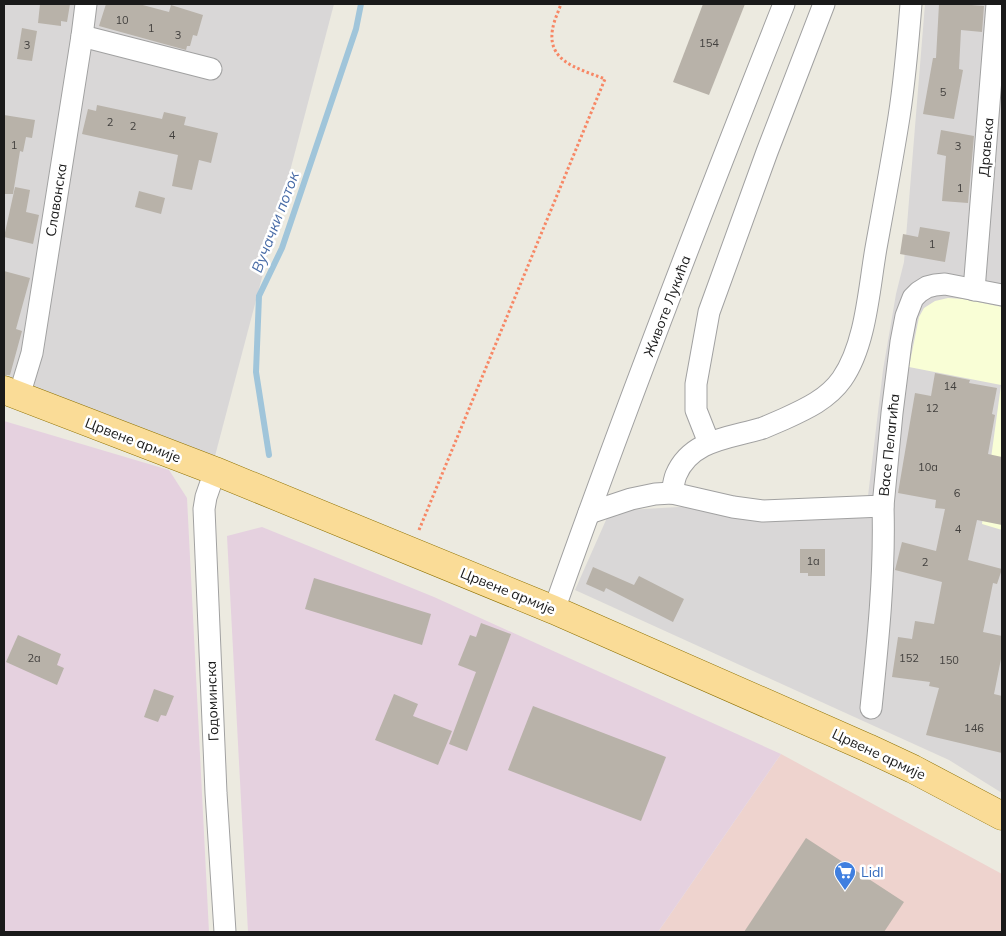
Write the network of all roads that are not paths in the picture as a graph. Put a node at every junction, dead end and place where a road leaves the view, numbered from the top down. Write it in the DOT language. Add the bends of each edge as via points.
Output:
graph roads {
  1 [pos="86,4"];
  2 [pos="784,4"];
  3 [pos="824,4"];
  4 [pos="911,4"];
  5 [pos="997,4"];
  6 [pos="82,36"];
  7 [pos="211,69"];
  8 [pos="974,290"];
  9 [pos="1002,295"];
  10 [pos="11,393"];
  11 [pos="709,443"];
  12 [pos="215,472"];
  13 [pos="672,493"];
  14 [pos="883,506"];
  15 [pos="588,513"];
  16 [pos="554,610"];
  17 [pos="872,708"];
  18 [pos="1002,816"];
  19 [pos="225,932"];
  1 -- 6 [label="street, Славонска"];
  2 -- 15 [label="street, Животе Лукића"];
  3 -- 11 [label="street" via="709,312 696,384 696,410"];
  4 -- 11 [label="street" via="899,116 855,355 842,379 823,399 763,428"];
  5 -- 8 [label="street, Дравска"];
  6 -- 7 [label="street"];
  6 -- 10 [label="street, Славонска" via="32,352"];
  8 -- 9 [label="street, Васе Пелагића"];
  8 -- 14 [label="street, Васе Пелагића" via="934,284 912,298 901,342"];
  10 -- 12 [label="main road, Црвене армије"];
  11 -- 13 [label="street" via="691,454 683,464 676,475"];
  12 -- 16 [label="main road, Црвене армије"];
  12 -- 19 [label="street, Годоминска" via="204,509"];
  13 -- 14 [label="street, Васе Пелагића" via="763,511"];
  13 -- 15 [label="street, Васе Пелагића" via="631,499"];
  14 -- 17 [label="street" via="884,564"];
  15 -- 16 [label="street, Животе Лукића"];
  16 -- 18 [label="main road, Црвене армије" via="868,748"];
}
